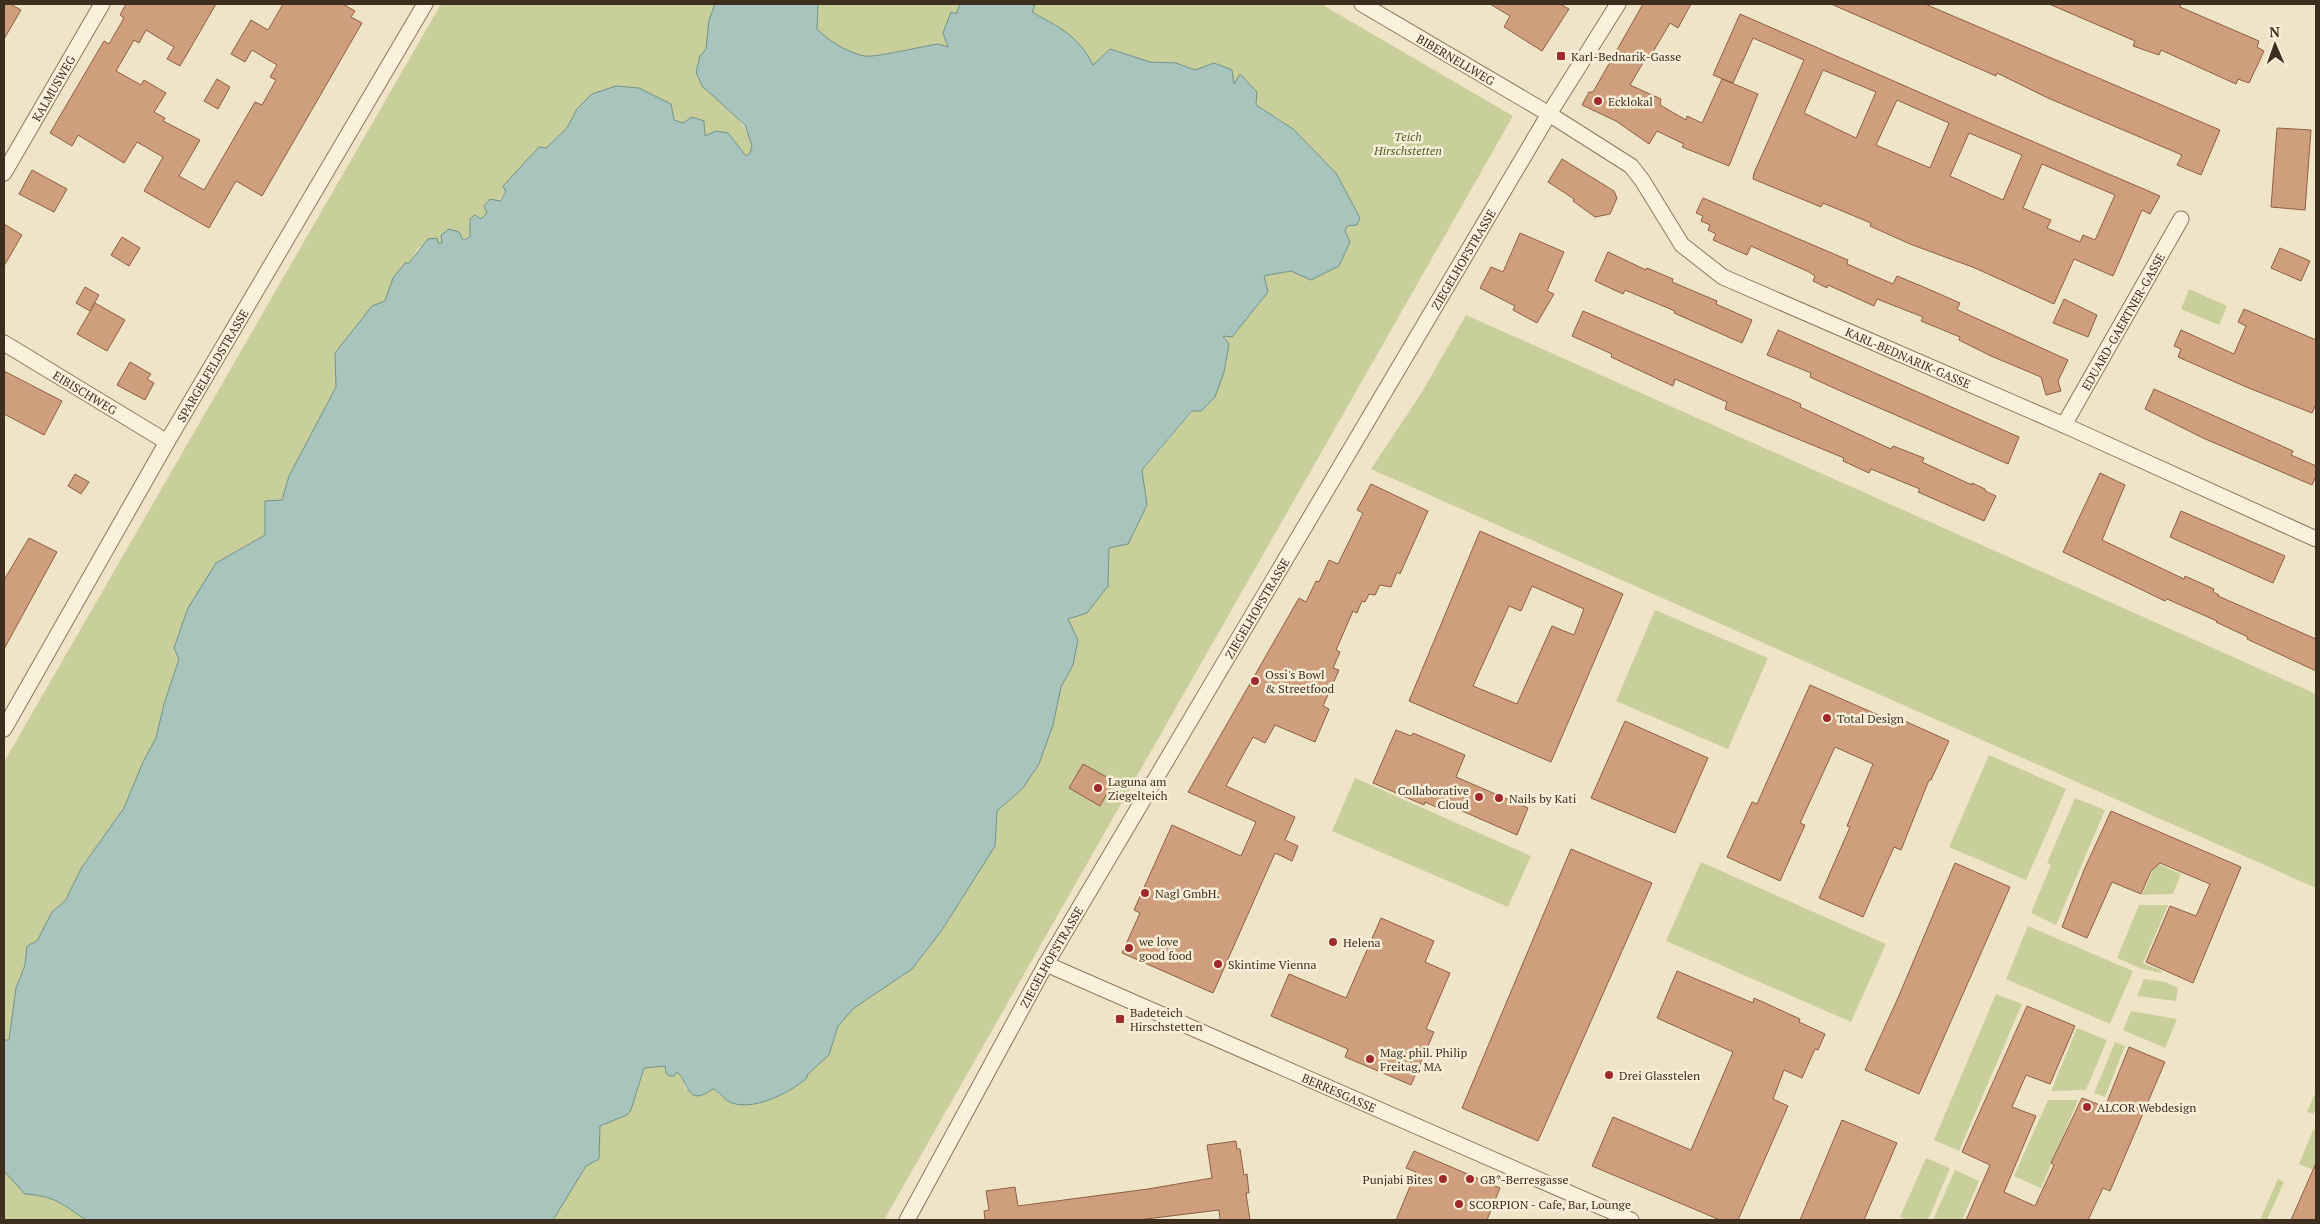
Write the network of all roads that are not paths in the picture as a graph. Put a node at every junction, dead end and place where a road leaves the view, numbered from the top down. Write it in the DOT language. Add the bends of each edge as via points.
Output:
graph roads {
  1 [pos="102,4"];
  2 [pos="425,4"];
  3 [pos="1362,4"];
  4 [pos="1618,4"];
  5 [pos="1549,114"];
  6 [pos="4,173"];
  7 [pos="2182,219"];
  8 [pos="4,343"];
  9 [pos="2064,425"];
  10 [pos="167,442"];
  11 [pos="2316,539"];
  12 [pos="4,729"];
  13 [pos="1046,964"];
  14 [pos="908,1220"];
  15 [pos="1631,1220"];
  1 -- 6 [label="street, KALMUSWEG"];
  2 -- 10 [label="street, SPARGELFELDSTRASSE"];
  3 -- 5 [label="street, BIBERNELLWEG"];
  4 -- 5 [label="street, ZIEGELHOFSTRASSE"];
  5 -- 9 [label="street, KARL-BEDNARIK-GASSE" via="1631,166 1682,245 1723,277"];
  5 -- 13 [label="street, ZIEGELHOFSTRASSE"];
  7 -- 9 [label="street, EDUARD-GAERTNER-GASSE"];
  8 -- 10 [label="street, EIBISCHWEG"];
  9 -- 11 [label="street, KARL-BEDNARIK-GASSE"];
  10 -- 12 [label="street, SPARGELFELDSTRASSE"];
  13 -- 14 [label="street, ZIEGELHOFSTRASSE"];
  13 -- 15 [label="street, BERRESGASSE"];
}
